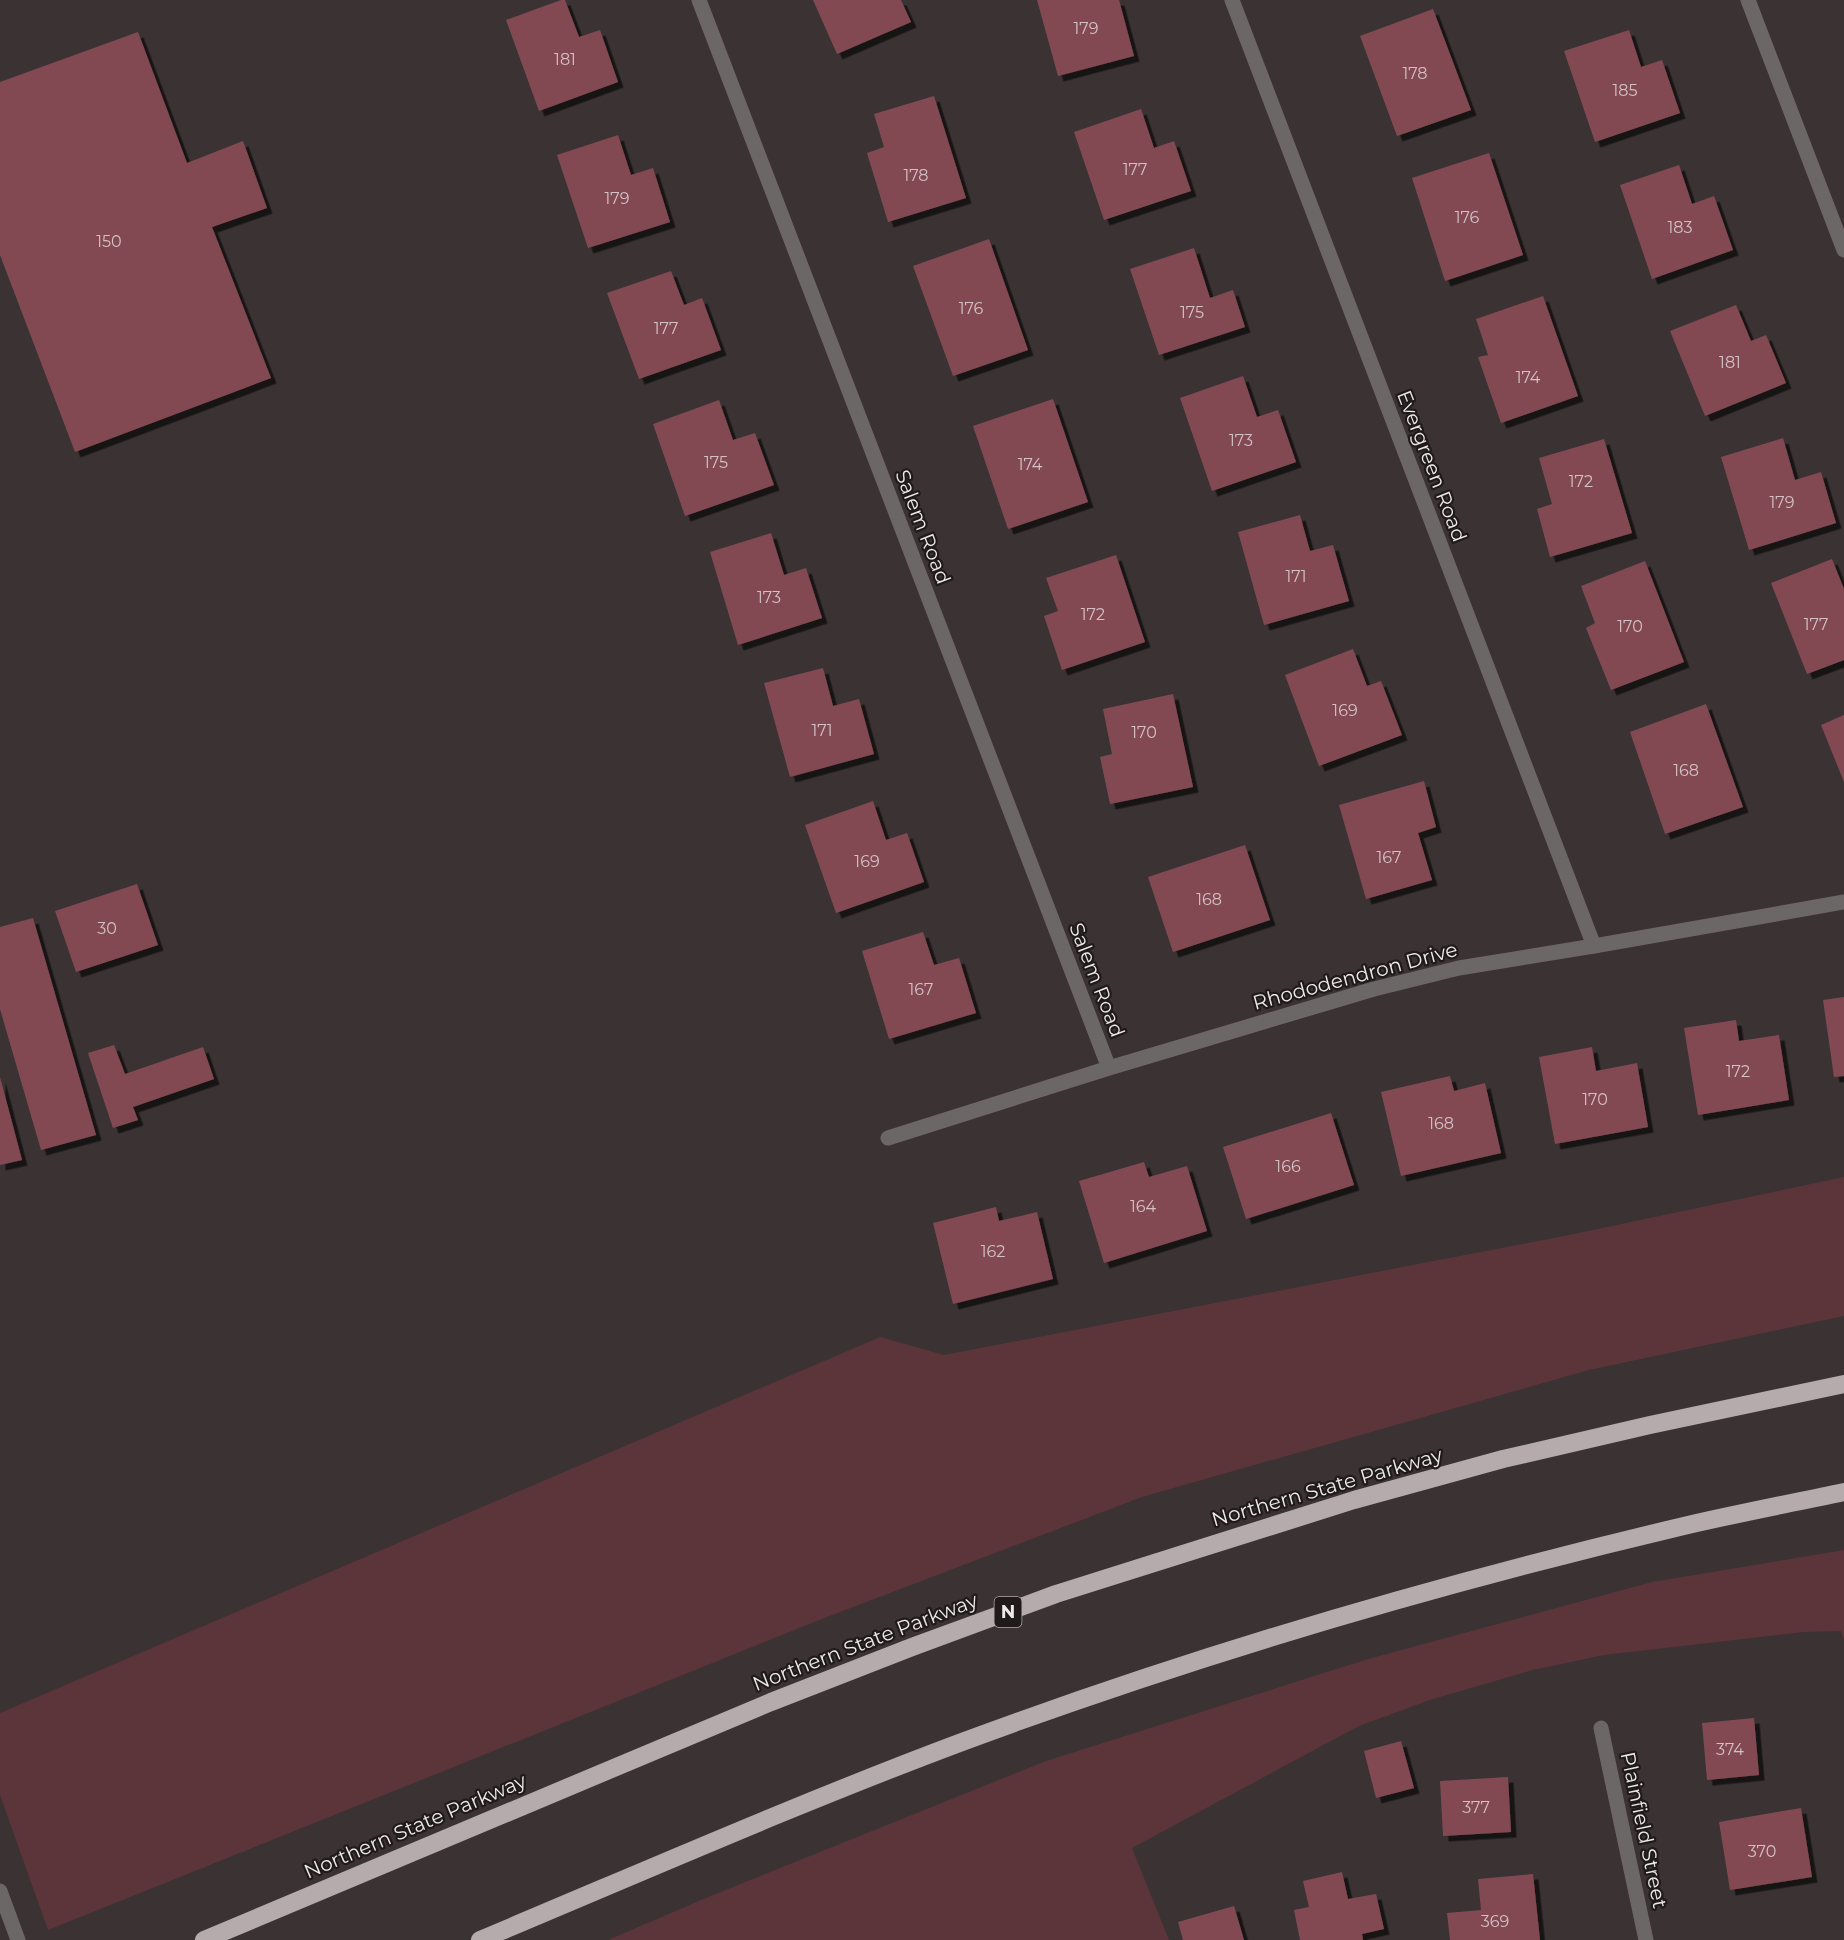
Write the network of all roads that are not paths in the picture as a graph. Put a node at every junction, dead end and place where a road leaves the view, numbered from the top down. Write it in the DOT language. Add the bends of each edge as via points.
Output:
graph roads {
  1 [pos="699,0"];
  2 [pos="1232,0"];
  3 [pos="1748,0"];
  4 [pos="1844,250"];
  5 [pos="1844,902"];
  6 [pos="1594,946"];
  7 [pos="1108,1068"];
  8 [pos="888,1138"];
  9 [pos="1844,1384"];
  10 [pos="1844,1492"];
  11 [pos="1601,1728"];
  12 [pos="0,1892"];
  13 [pos="18,1940"];
  14 [pos="204,1940"];
  15 [pos="480,1940"];
  16 [pos="1646,1940"];
  1 -- 7 [label="street, Salem Road"];
  2 -- 6 [label="street, Evergreen Road"];
  3 -- 4 [label="street"];
  5 -- 6 [label="street, Rhododendron Drive"];
  6 -- 7 [label="street, Rhododendron Drive" via="1460,968 1385,986"];
  7 -- 8 [label="street, Rhododendron Drive"];
  9 -- 14 [label="highway, Northern State Parkway / N" via="1503,1459 1354,1500 1056,1594 771,1702"];
  10 -- 15 [label="highway" via="1539,1561 1245,1645 960,1743"];
  11 -- 16 [label="street, Plainfield Street"];
  12 -- 13 [label="street"];
}
